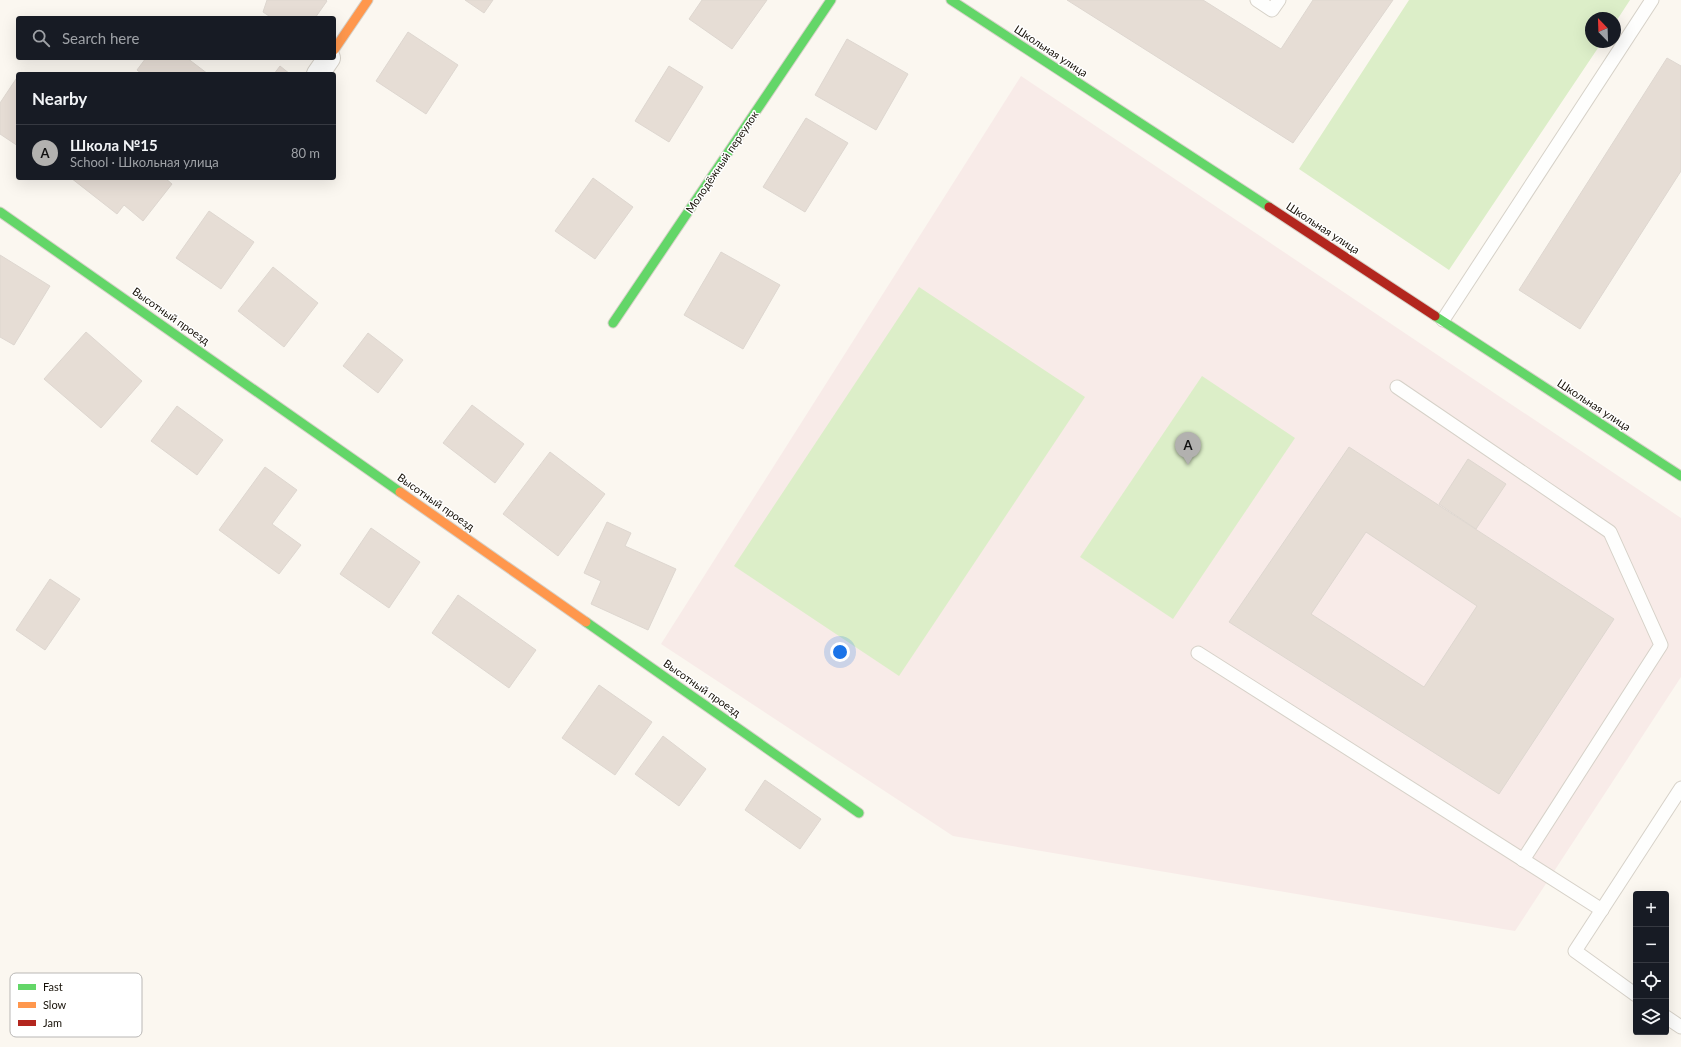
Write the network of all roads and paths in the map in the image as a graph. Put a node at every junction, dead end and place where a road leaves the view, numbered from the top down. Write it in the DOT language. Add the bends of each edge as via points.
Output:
graph roads {
  1 [pos="368,0"];
  2 [pos="831,0"];
  3 [pos="951,0"];
  4 [pos="1257,0"];
  5 [pos="1279,0"];
  6 [pos="1652,0"];
  7 [pos="336,47"];
  8 [pos="328,60"];
  9 [pos="319,72"];
  10 [pos="0,212"];
  11 [pos="1442,320"];
  12 [pos="613,323"];
  13 [pos="1397,387"];
  14 [pos="1681,476"];
  15 [pos="1198,653"];
  16 [pos="1681,788"];
  17 [pos="859,813"];
  18 [pos="1523,860"];
  19 [pos="1602,910"];
  20 [pos="1633,993"];
  21 [pos="1669,1019"];
  22 [pos="1681,1027"];
  1 -- 7 [label="street"];
  2 -- 12 [label="street, Молодёжный переулок"];
  3 -- 11 [label="street, Школьная улица"];
  4 -- 5 [label="lane" via="1272,10"];
  6 -- 11 [label="lane"];
  8 -- 9 [label="street"];
  10 -- 17 [label="street, Высотный проезд"];
  11 -- 14 [label="street, Школьная улица"];
  13 -- 18 [label="lane" via="1610,532 1660,644"];
  15 -- 18 [label="lane"];
  16 -- 19 [label="lane"];
  18 -- 19 [label="lane"];
  19 -- 20 [label="lane" via="1575,951"];
  21 -- 22 [label="lane"];
}
